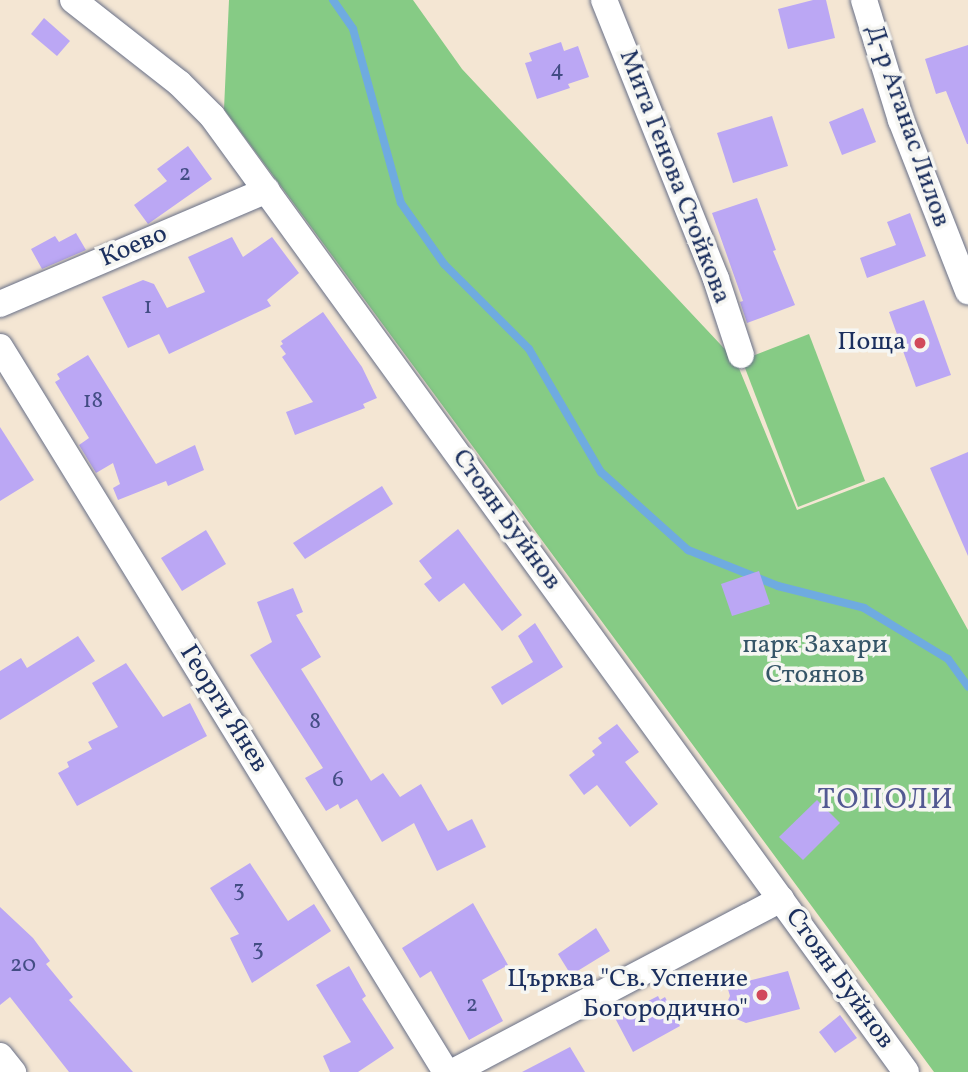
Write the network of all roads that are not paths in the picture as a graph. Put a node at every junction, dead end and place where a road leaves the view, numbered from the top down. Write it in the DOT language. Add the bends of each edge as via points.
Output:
graph roads {
  1 [pos="73,0"];
  2 [pos="604,0"];
  3 [pos="864,0"];
  4 [pos="267,190"];
  5 [pos="968,291"];
  6 [pos="0,304"];
  7 [pos="0,347"];
  8 [pos="741,355"];
  9 [pos="781,899"];
  10 [pos="0,1056"];
  11 [pos="13,1072"];
  12 [pos="446,1072"];
  13 [pos="453,1072"];
  14 [pos="906,1072"];
  1 -- 4 [label="street, Стоян Буйнов" via="180,83 212,116"];
  2 -- 8 [label="street, Мита Генова Стойкова" via="716,279"];
  3 -- 5 [label="street, Д-р Атанас Лилов" via="901,120"];
  4 -- 6 [label="street, Коево"];
  4 -- 9 [label="street, Стоян Буйнов"];
  7 -- 12 [label="street, Георги Янев"];
  9 -- 13 [label="street"];
  9 -- 14 [label="street, Стоян Буйнов"];
  10 -- 11 [label="street"];
}
